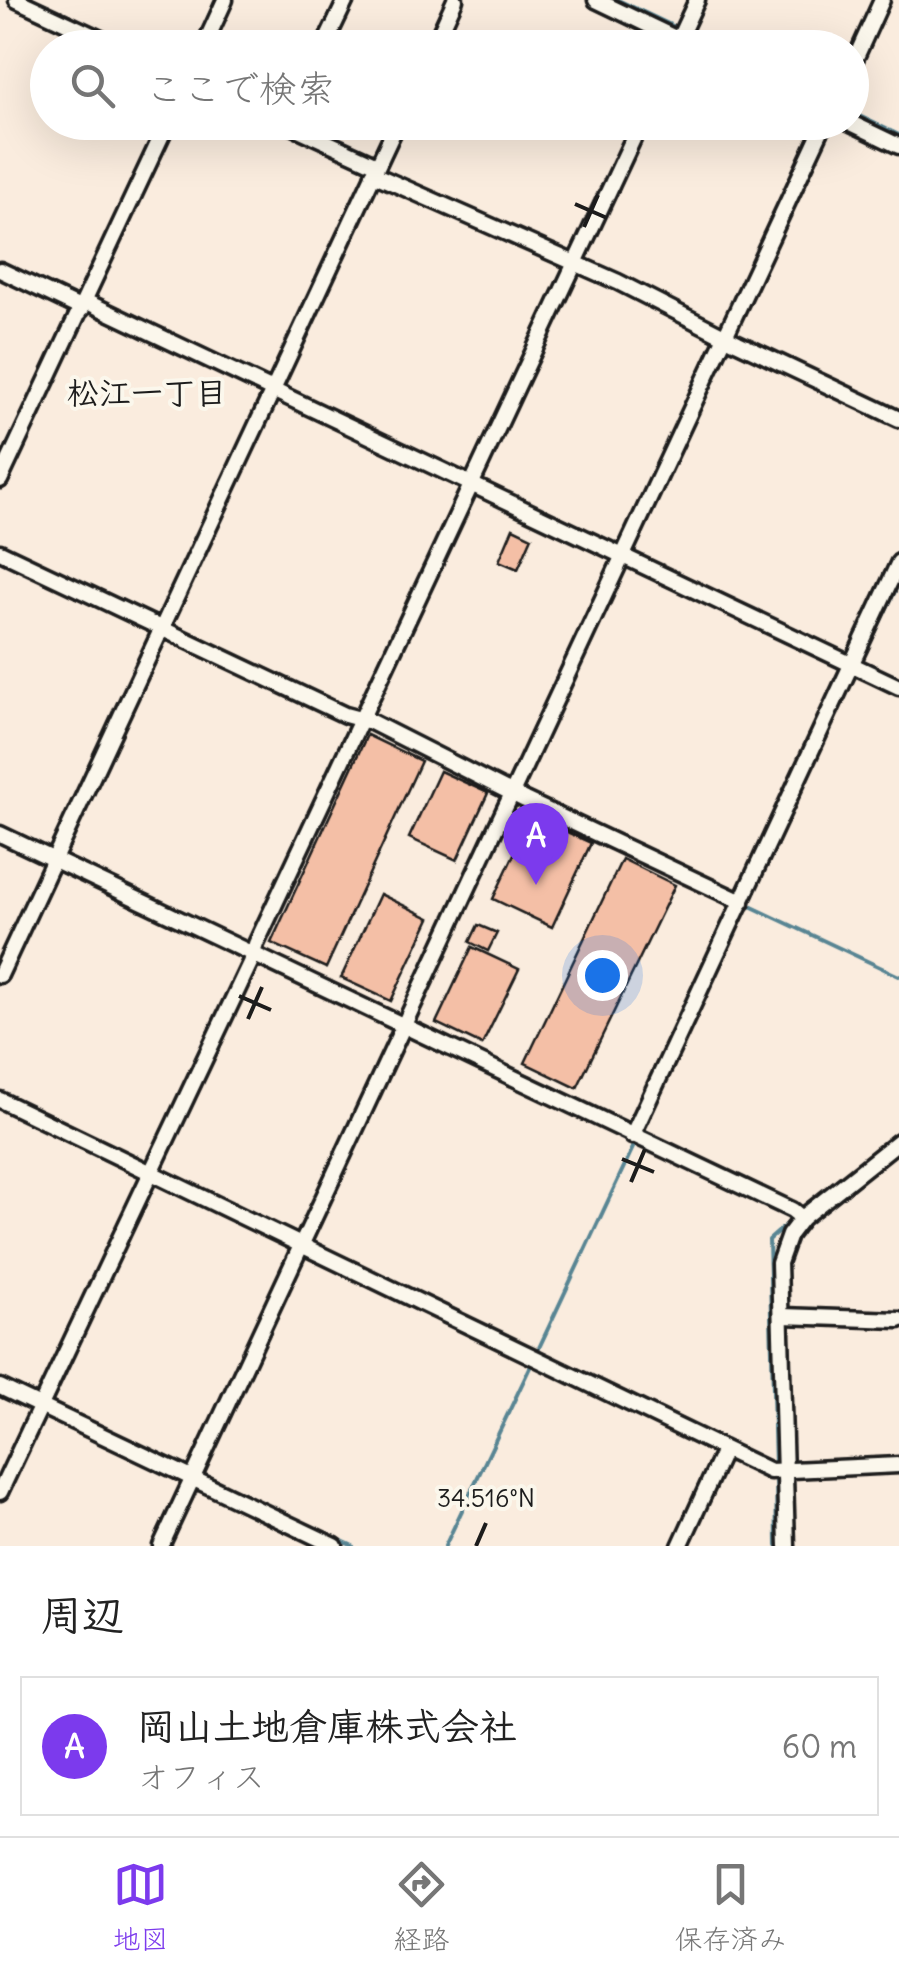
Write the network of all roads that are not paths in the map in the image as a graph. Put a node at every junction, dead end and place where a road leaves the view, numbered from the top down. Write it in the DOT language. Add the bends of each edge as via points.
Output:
graph roads {
  1 [pos="17,0"];
  2 [pos="226,0"];
  3 [pos="346,0"];
  4 [pos="455,0"];
  5 [pos="596,0"];
  6 [pos="697,0"];
  7 [pos="882,0"];
  8 [pos="81,30"];
  9 [pos="212,30"];
  10 [pos="332,30"];
  11 [pos="441,30"];
  12 [pos="662,30"];
  13 [pos="681,30"];
  14 [pos="868,30"];
  15 [pos="869,132"];
  16 [pos="160,140"];
  17 [pos="318,140"];
  18 [pos="389,140"];
  19 [pos="631,140"];
  20 [pos="817,140"];
  21 [pos="899,146"];
  22 [pos="375,170"];
  23 [pos="572,261"];
  24 [pos="0,270"];
  25 [pos="83,305"];
  26 [pos="726,337"];
  27 [pos="272,389"];
  28 [pos="899,418"];
  29 [pos="4,460"];
  30 [pos="0,480"];
  31 [pos="468,486"];
  32 [pos="0,552"];
  33 [pos="624,556"];
  34 [pos="899,562"];
  35 [pos="162,628"];
  36 [pos="853,669"];
  37 [pos="899,687"];
  38 [pos="356,718"];
  39 [pos="512,794"];
  40 [pos="0,834"];
  41 [pos="54,861"];
  42 [pos="742,902"];
  43 [pos="251,950"];
  44 [pos="0,975"];
  45 [pos="403,1027"];
  46 [pos="0,1100"];
  47 [pos="636,1134"];
  48 [pos="899,1141"];
  49 [pos="146,1172"];
  50 [pos="798,1214"];
  51 [pos="301,1245"];
  52 [pos="782,1316"];
  53 [pos="899,1320"];
  54 [pos="0,1387"];
  55 [pos="39,1402"];
  56 [pos="724,1450"];
  57 [pos="899,1465"];
  58 [pos="779,1472"];
  59 [pos="192,1478"];
  60 [pos="0,1492"];
  61 [pos="161,1546"];
  62 [pos="335,1546"];
  63 [pos="680,1546"];
  64 [pos="787,1546"];
  1 -- 8 [label="street"];
  2 -- 9 [label="street"];
  3 -- 10 [label="street"];
  4 -- 11 [label="street"];
  5 -- 12 [label="street"];
  6 -- 13 [label="street"];
  7 -- 14 [label="street"];
  15 -- 21 [label="street"];
  16 -- 25 [label="street"];
  17 -- 22 [label="street"];
  18 -- 22 [label="street"];
  19 -- 23 [label="street"];
  20 -- 26 [label="street"];
  22 -- 23 [label="street"];
  22 -- 27 [label="street"];
  23 -- 26 [label="street"];
  23 -- 31 [label="street"];
  24 -- 25 [label="street"];
  25 -- 27 [label="street"];
  25 -- 29 [label="street"];
  26 -- 28 [label="street"];
  26 -- 33 [label="street"];
  27 -- 31 [label="street"];
  27 -- 35 [label="street"];
  29 -- 30 [label="street"];
  31 -- 33 [label="street"];
  31 -- 38 [label="street"];
  32 -- 35 [label="street"];
  33 -- 36 [label="street"];
  33 -- 39 [label="street"];
  34 -- 36 [label="street"];
  35 -- 38 [label="street"];
  35 -- 41 [label="street"];
  36 -- 37 [label="street"];
  36 -- 42 [label="street"];
  38 -- 39 [label="street"];
  38 -- 43 [label="street"];
  39 -- 42 [label="street"];
  39 -- 45 [label="street"];
  40 -- 41 [label="street"];
  41 -- 43 [label="street"];
  41 -- 44 [label="street"];
  42 -- 47 [label="street"];
  43 -- 45 [label="street"];
  43 -- 49 [label="street"];
  45 -- 47 [label="street"];
  45 -- 51 [label="street"];
  46 -- 49 [label="street"];
  47 -- 50 [label="street"];
  48 -- 50 [label="street"];
  49 -- 51 [label="street"];
  49 -- 55 [label="street"];
  50 -- 52 [label="street" via="779,1263"];
  51 -- 56 [label="street"];
  51 -- 59 [label="street"];
  52 -- 53 [label="street"];
  52 -- 58 [label="street"];
  54 -- 55 [label="street"];
  55 -- 59 [label="street"];
  55 -- 60 [label="street"];
  56 -- 58 [label="street"];
  56 -- 63 [label="street"];
  57 -- 58 [label="street"];
  58 -- 64 [label="street"];
  59 -- 61 [label="street"];
  59 -- 62 [label="street"];
}
